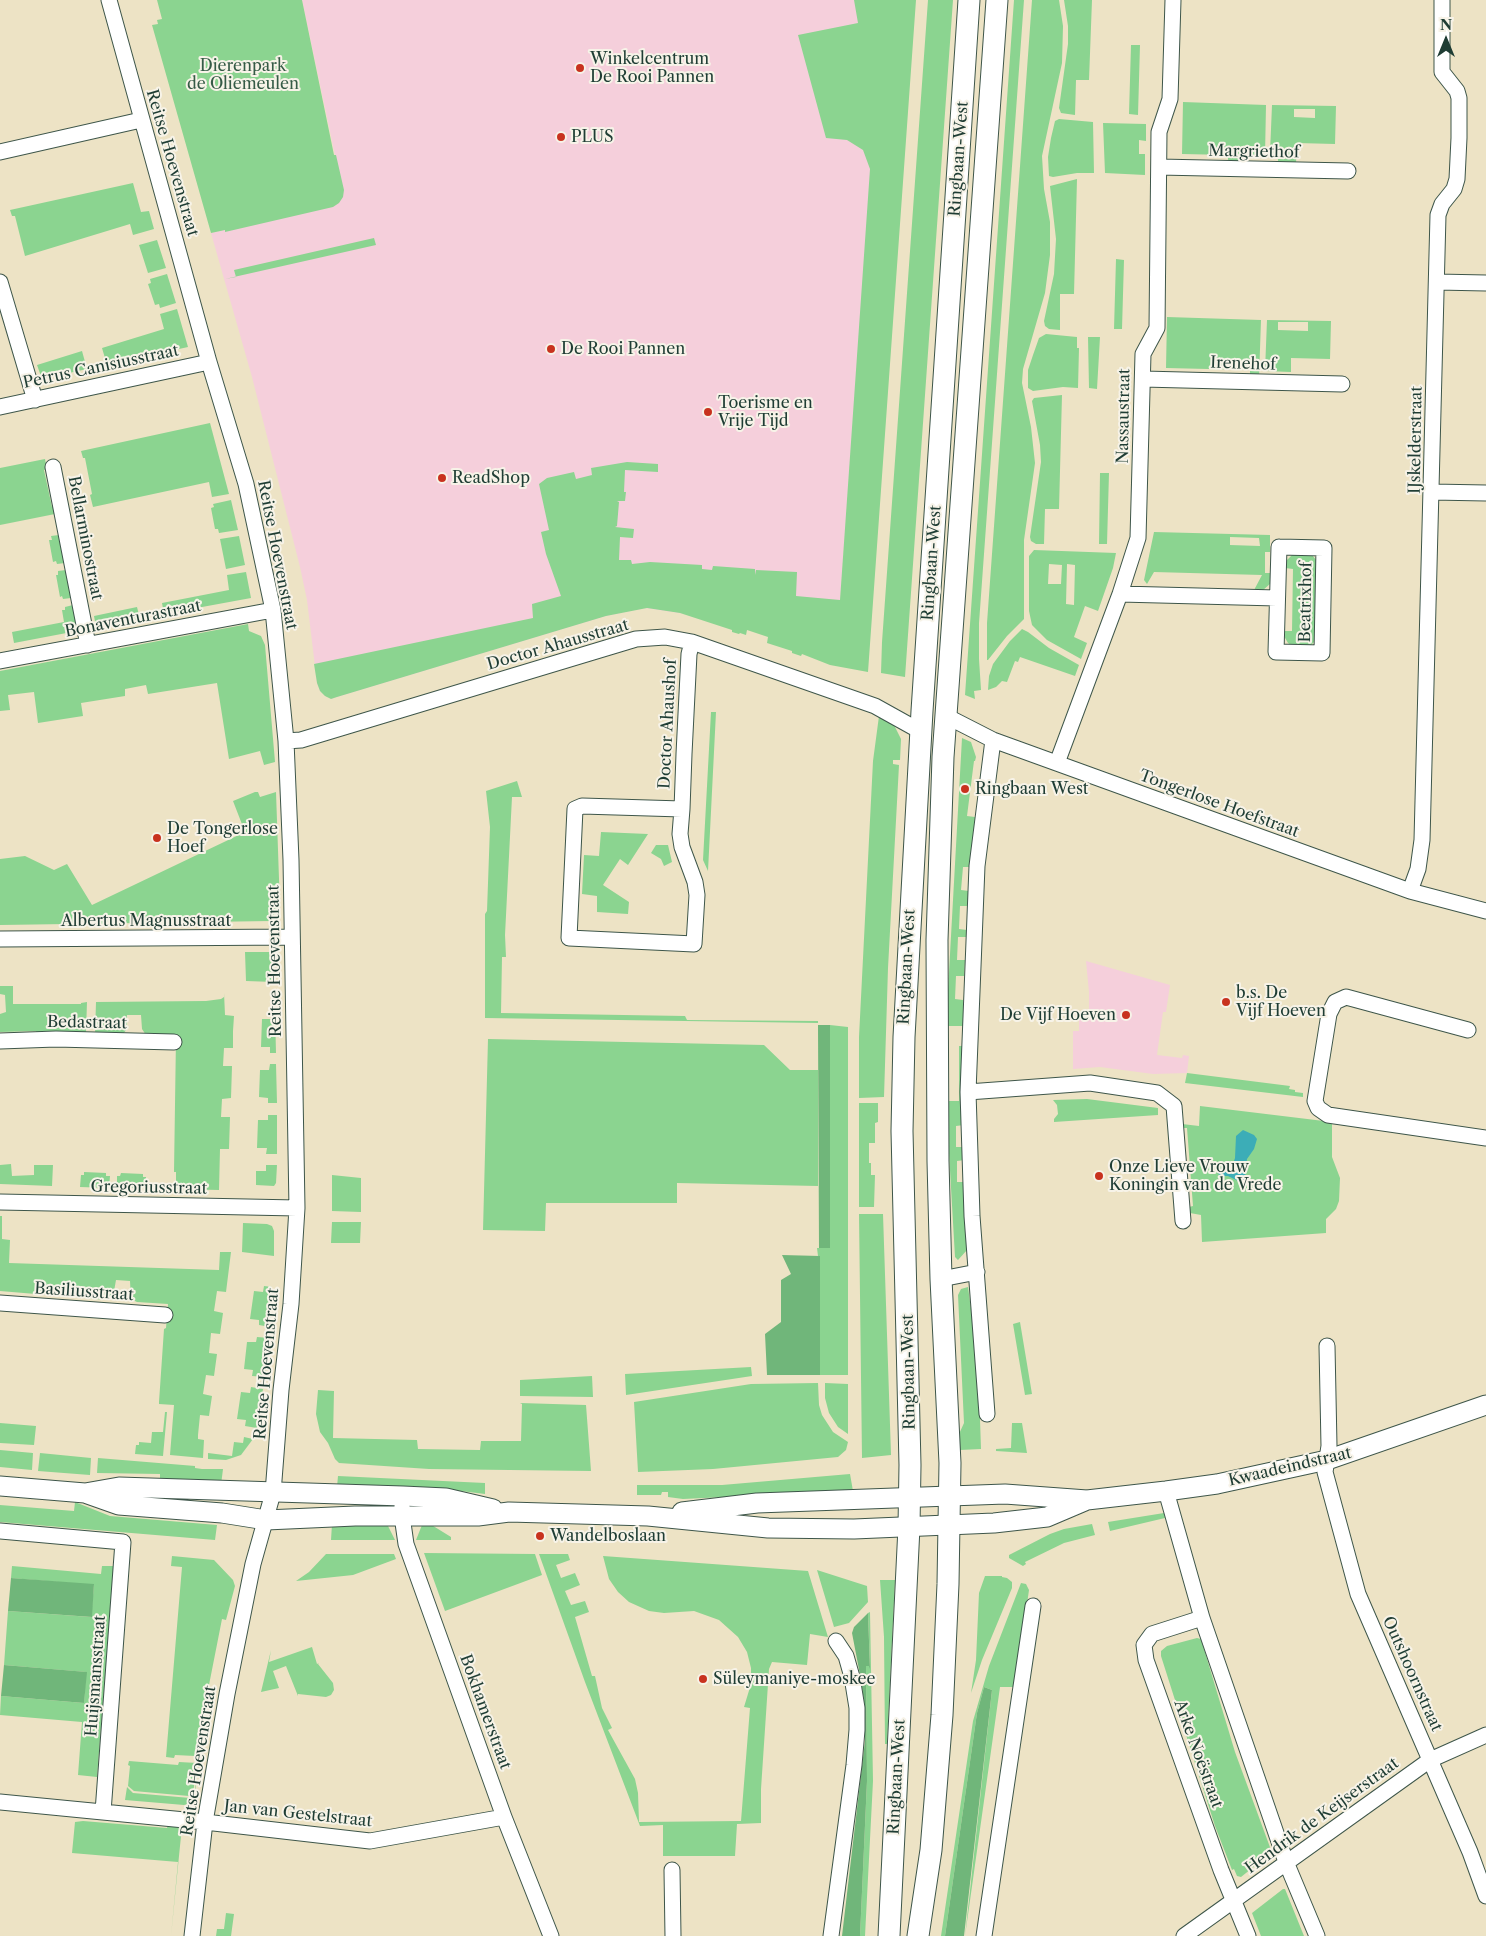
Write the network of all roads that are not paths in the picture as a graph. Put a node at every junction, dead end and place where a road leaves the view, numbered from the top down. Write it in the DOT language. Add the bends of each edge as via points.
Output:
graph roads {
  1 [pos="109,0"];
  2 [pos="969,0"];
  3 [pos="997,0"];
  4 [pos="1173,0"];
  5 [pos="1442,0"];
  6 [pos="142,120"];
  7 [pos="0,152"];
  8 [pos="1159,167"];
  9 [pos="1348,171"];
  10 [pos="0,282"];
  11 [pos="1437,282"];
  12 [pos="1486,283"];
  13 [pos="209,362"];
  14 [pos="1143,379"];
  15 [pos="1342,384"];
  16 [pos="35,400"];
  17 [pos="0,407"];
  18 [pos="53,467"];
  19 [pos="1432,492"];
  20 [pos="1486,493"];
  21 [pos="1120,594"];
  22 [pos="1277,598"];
  23 [pos="273,610"];
  24 [pos="692,642"];
  25 [pos="88,645"];
  26 [pos="0,661"];
  27 [pos="946,716"];
  28 [pos="920,731"];
  29 [pos="286,740"];
  30 [pos="993,740"];
  31 [pos="1057,763"];
  32 [pos="682,809"];
  33 [pos="1410,891"];
  34 [pos="1486,911"];
  35 [pos="291,937"];
  36 [pos="0,940"];
  37 [pos="1468,1030"];
  38 [pos="0,1041"];
  39 [pos="174,1042"];
  40 [pos="968,1092"];
  41 [pos="1486,1138"];
  42 [pos="0,1202"];
  43 [pos="297,1208"];
  44 [pos="1183,1221"];
  45 [pos="977,1272"];
  46 [pos="941,1280"];
  47 [pos="0,1303"];
  48 [pos="164,1316"];
  49 [pos="1327,1346"];
  50 [pos="1486,1405"];
  51 [pos="987,1414"];
  52 [pos="1327,1460"];
  53 [pos="0,1486"];
  54 [pos="1166,1491"];
  55 [pos="85,1493"];
  56 [pos="273,1493"];
  57 [pos="403,1496"];
  58 [pos="950,1496"];
  59 [pos="909,1498"];
  60 [pos="1087,1500"];
  61 [pos="509,1512"];
  62 [pos="402,1516"];
  63 [pos="648,1516"];
  64 [pos="266,1520"];
  65 [pos="949,1525"];
  66 [pos="909,1527"];
  67 [pos="0,1531"];
  68 [pos="1033,1606"];
  69 [pos="1202,1618"];
  70 [pos="836,1641"];
  71 [pos="1486,1735"];
  72 [pos="1430,1760"];
  73 [pos="0,1802"];
  74 [pos="103,1812"];
  75 [pos="504,1816"];
  76 [pos="205,1822"];
  77 [pos="1286,1862"];
  78 [pos="672,1870"];
  79 [pos="1486,1896"];
  80 [pos="1234,1902"];
  81 [pos="192,1936"];
  82 [pos="551,1936"];
  83 [pos="673,1936"];
  84 [pos="831,1936"];
  85 [pos="889,1936"];
  86 [pos="918,1936"];
  87 [pos="984,1936"];
  88 [pos="1184,1936"];
  89 [pos="1248,1936"];
  90 [pos="1317,1936"];
  1 -- 6 [label="street, Reitse Hoevenstraat"];
  2 -- 28 [label="main road, Ringbaan-West"];
  3 -- 27 [label="main road, Ringbaan-West"];
  4 -- 8 [label="street, Nassaustraat" via="1170,99 1159,132"];
  5 -- 11 [label="street, IJskelderstraat" via="1442,72 1457,91 1460,115 1457,179 1438,215"];
  6 -- 7 [label="street"];
  6 -- 13 [label="street, Reitse Hoevenstraat"];
  8 -- 9 [label="street, Margriethof"];
  8 -- 14 [label="street, Nassaustraat" via="1157,328 1143,354"];
  10 -- 16 [label="street"];
  11 -- 12 [label="street"];
  11 -- 19 [label="street, IJskelderstraat"];
  13 -- 16 [label="street, Petrus Canisiusstraat"];
  13 -- 23 [label="street, Reitse Hoevenstraat" via="246,484"];
  14 -- 15 [label="street, Irenehof"];
  14 -- 21 [label="street, Nassaustraat" via="1138,538"];
  16 -- 17 [label="street, Petrus Canisiusstraat"];
  18 -- 25 [label="street, Bellarminostraat"];
  19 -- 20 [label="street"];
  19 -- 33 [label="street, IJskelderstraat" via="1422,840 1418,869"];
  21 -- 22 [label="street, Beatrixhof"];
  21 -- 31 [label="street, Nassaustraat"];
  22 -- 22 [label="street, Beatrixhof" via="1279,547 1324,548 1322,653 1276,652"];
  23 -- 25 [label="street, Bonaventurastraat"];
  23 -- 29 [label="street, Reitse Hoevenstraat"];
  24 -- 28 [label="street, Doctor Ahausstraat" via="875,706"];
  24 -- 29 [label="street, Doctor Ahausstraat" via="665,637 636,639 301,740"];
  24 -- 32 [label="street, Doctor Ahaushof"];
  25 -- 26 [label="street, Bonaventurastraat"];
  27 -- 30 [label="street, Tongerlose Hoefstraat"];
  27 -- 46 [label="main road, Ringbaan-West" via="937,940"];
  28 -- 59 [label="main road, Ringbaan-West" via="902,1131"];
  29 -- 35 [label="street, Reitse Hoevenstraat"];
  30 -- 31 [label="street, Tongerlose Hoefstraat"];
  30 -- 40 [label="street" via="978,866"];
  31 -- 33 [label="street, Tongerlose Hoefstraat"];
  32 -- 32 [label="street, Doctor Ahaushof" via="682,847 697,895 694,944 569,938 575,809 582,806"];
  33 -- 34 [label="street, Tongerlose Hoefstraat"];
  35 -- 36 [label="street, Albertus Magnusstraat"];
  35 -- 43 [label="street, Reitse Hoevenstraat"];
  37 -- 41 [label="street" via="1346,997 1335,1002 1329,1014 1315,1101 1318,1108 1328,1115"];
  38 -- 39 [label="street, Bedastraat"];
  40 -- 44 [label="street" via="1090,1083 1157,1093 1174,1106"];
  40 -- 45 [label="street"];
  42 -- 43 [label="street, Gregoriusstraat"];
  43 -- 56 [label="street, Reitse Hoevenstraat"];
  45 -- 46 [label="street"];
  45 -- 51 [label="street"];
  46 -- 58 [label="main road, Ringbaan-West"];
  47 -- 48 [label="street, Basiliusstraat"];
  49 -- 52 [label="street, Outshoornstraat"];
  50 -- 52 [label="street, Kwaadeindstraat"];
  52 -- 54 [label="street, Kwaadeindstraat" via="1217,1484"];
  52 -- 72 [label="street, Outshoornstraat" via="1325,1472 1358,1594"];
  53 -- 55 [label="street"];
  54 -- 60 [label="street, Kwaadeindstraat"];
  54 -- 69 [label="street"];
  55 -- 56 [label="street" via="119,1487"];
  55 -- 64 [label="street" via="119,1505"];
  56 -- 57 [label="street"];
  56 -- 64 [label="street, Reitse Hoevenstraat"];
  57 -- 61 [label="street" via="446,1498"];
  57 -- 62 [label="street, Bokhamerstraat"];
  58 -- 59 [label="street, Kwaadeindstraat"];
  58 -- 60 [label="street, Kwaadeindstraat" via="1005,1494"];
  58 -- 65 [label="main road, Ringbaan-West"];
  59 -- 63 [label="street" via="757,1502"];
  59 -- 66 [label="main road, Ringbaan-West"];
  60 -- 65 [label="street, Kwaadeindstraat" via="1047,1517"];
  61 -- 62 [label="street" via="478,1516"];
  61 -- 63 [label="street"];
  62 -- 64 [label="street"];
  62 -- 75 [label="street, Bokhamerstraat" via="406,1544"];
  63 -- 66 [label="street" via="768,1528"];
  64 -- 76 [label="street, Reitse Hoevenstraat" via="227,1694"];
  65 -- 66 [label="street, Kwaadeindstraat"];
  65 -- 86 [label="main road, Ringbaan-West" via="942,1715 931,1850"];
  66 -- 85 [label="main road, Ringbaan-West"];
  67 -- 74 [label="street, Huijsmansstraat" via="124,1542"];
  68 -- 87 [label="street"];
  69 -- 77 [label="street"];
  69 -- 80 [label="street, Arke Noëstraat" via="1152,1634 1144,1645 1146,1660"];
  70 -- 84 [label="street" via="846,1656 852,1677 857,1730"];
  71 -- 72 [label="street, Hendrik de Keijserstraat"];
  72 -- 77 [label="street, Hendrik de Keijserstraat"];
  72 -- 79 [label="street, Outshoornstraat"];
  73 -- 74 [label="street, Jan van Gestelstraat"];
  74 -- 76 [label="street, Jan van Gestelstraat"];
  75 -- 76 [label="street, Jan van Gestelstraat" via="370,1841"];
  75 -- 82 [label="street, Bokhamerstraat"];
  76 -- 81 [label="street, Reitse Hoevenstraat"];
  77 -- 80 [label="street, Hendrik de Keijserstraat"];
  77 -- 90 [label="street"];
  78 -- 83 [label="street"];
  80 -- 88 [label="street, Hendrik de Keijserstraat"];
  80 -- 89 [label="street, Arke Noëstraat"];
}
